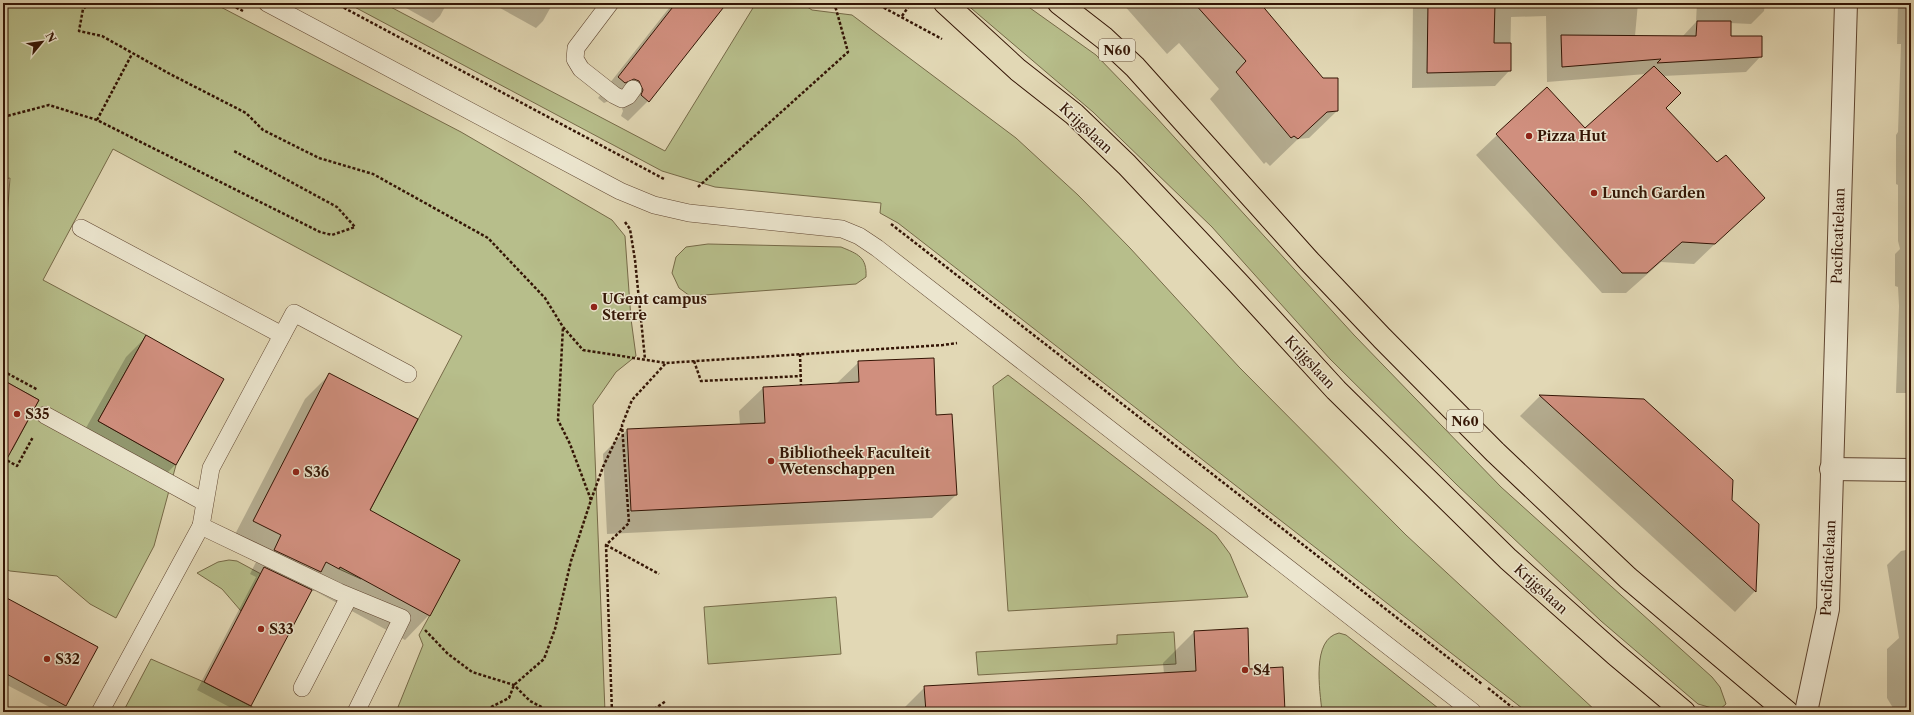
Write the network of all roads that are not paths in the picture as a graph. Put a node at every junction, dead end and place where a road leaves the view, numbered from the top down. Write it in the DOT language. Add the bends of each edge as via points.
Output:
graph roads {
  1 [pos="267,3"];
  2 [pos="610,3"];
  3 [pos="945,3"];
  4 [pos="1059,3"];
  5 [pos="1846,3"];
  6 [pos="633,89"];
  7 [pos="81,228"];
  8 [pos="282,335"];
  9 [pos="408,374"];
  10 [pos="45,415"];
  11 [pos="1832,469"];
  12 [pos="1911,470"];
  13 [pos="204,502"];
  14 [pos="201,526"];
  15 [pos="350,597"];
  16 [pos="302,688"];
  17 [pos="100,712"];
  18 [pos="356,712"];
  19 [pos="1473,712"];
  20 [pos="1684,712"];
  21 [pos="1787,712"];
  22 [pos="1806,712"];
  1 -- 19 [label="lane" via="620,191 654,205 689,213 842,229 859,236 878,248"];
  2 -- 6 [label="lane" via="576,48 575,59 581,69 614,96 622,99"];
  3 -- 20 [label="main road, Krijgslaan" via="1018,70 1074,114 1127,166 1336,390 1508,558"];
  4 -- 21 [label="main road, N60" via="1104,38 1135,67 1314,266 1495,452 1628,578"];
  5 -- 11 [label="street, Pacificatielaan"];
  7 -- 8 [label="lane"];
  8 -- 9 [label="lane" via="294,313"];
  8 -- 13 [label="lane" via="211,468"];
  10 -- 13 [label="lane"];
  11 -- 12 [label="street"];
  11 -- 22 [label="street, Pacificatielaan" via="1828,609"];
  13 -- 14 [label="lane"];
  14 -- 15 [label="lane"];
  14 -- 17 [label="lane"];
  15 -- 16 [label="lane"];
  15 -- 18 [label="lane" via="402,618"];
}
